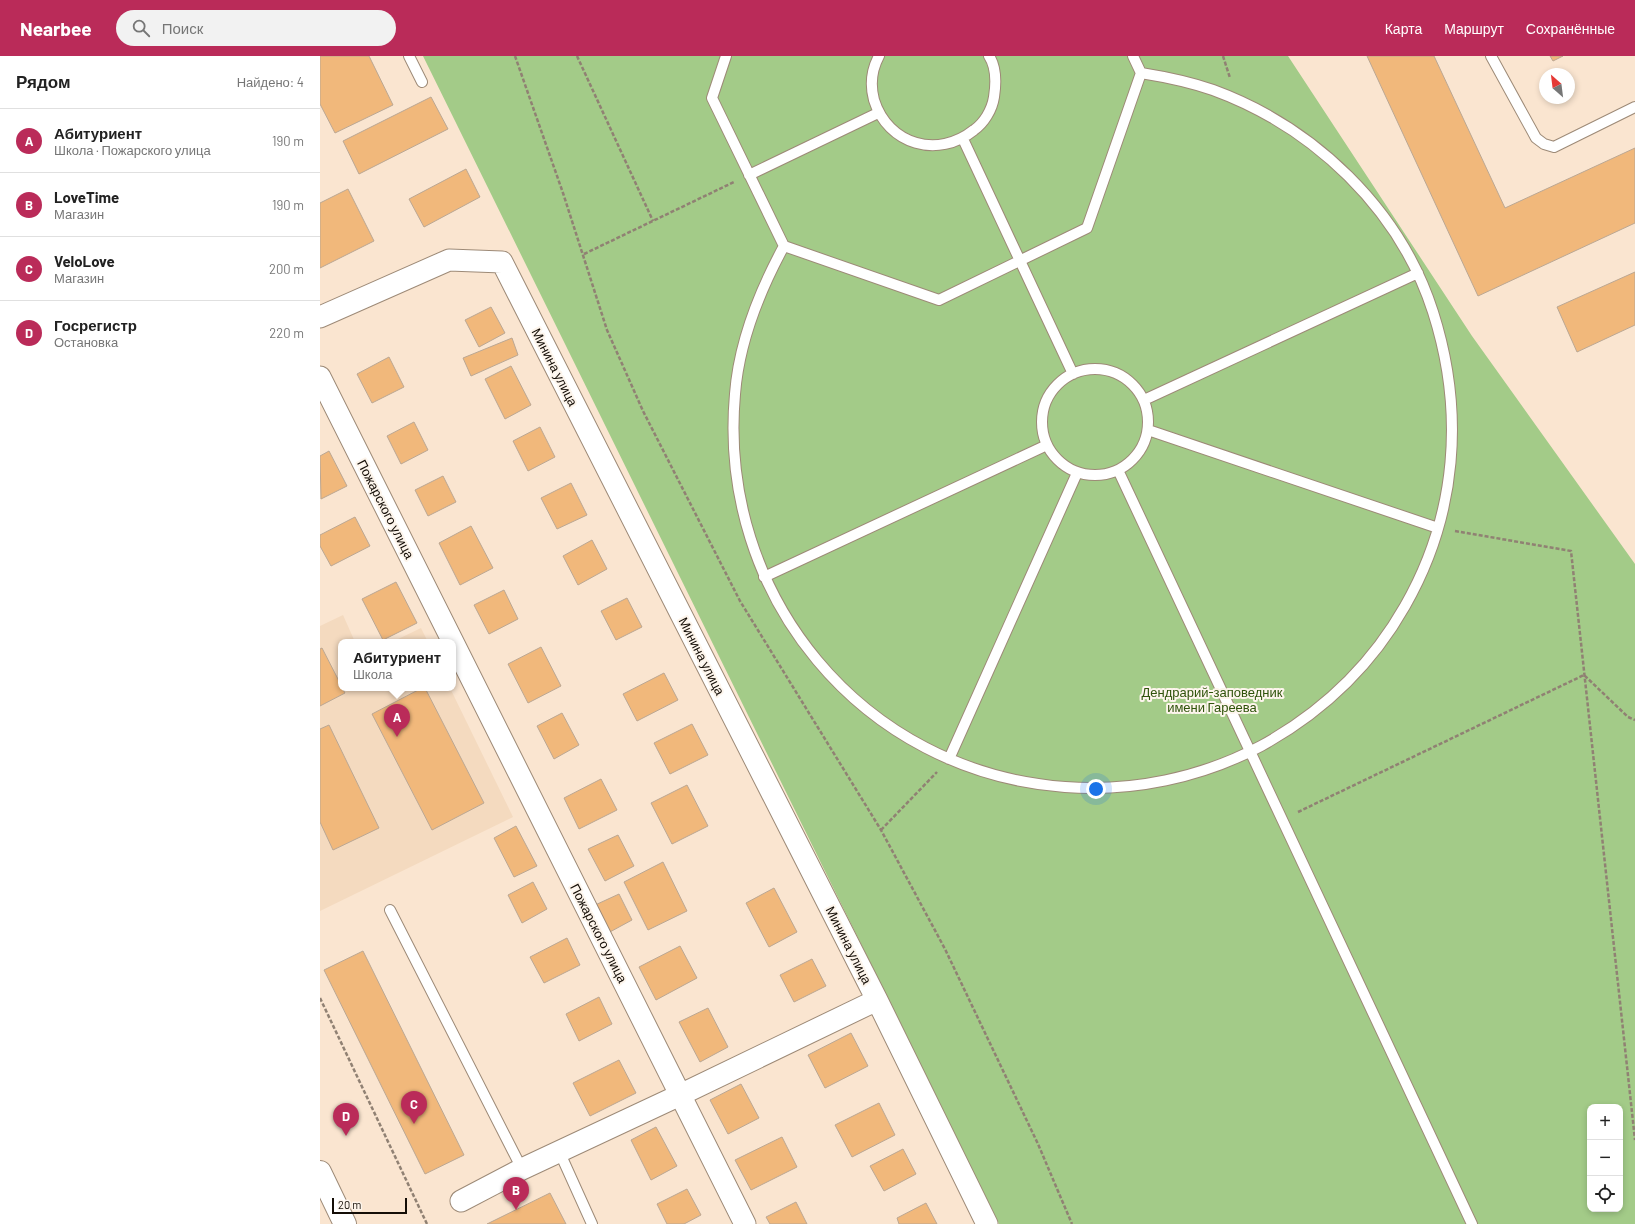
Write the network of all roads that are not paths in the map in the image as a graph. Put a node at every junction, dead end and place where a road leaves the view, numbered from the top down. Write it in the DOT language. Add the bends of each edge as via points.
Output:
graph roads {
  1 [pos="409,56"];
  2 [pos="726,56"];
  3 [pos="879,56"];
  4 [pos="1133,56"];
  5 [pos="1491,56"];
  6 [pos="993,57"];
  7 [pos="1141,73"];
  8 [pos="422,82"];
  9 [pos="1635,107"];
  10 [pos="878,113"];
  11 [pos="963,139"];
  12 [pos="749,175"];
  13 [pos="784,246"];
  14 [pos="1020,260"];
  15 [pos="1418,273"];
  16 [pos="320,317"];
  17 [pos="1073,374"];
  18 [pos="320,377"];
  19 [pos="1144,400"];
  20 [pos="1148,430"];
  21 [pos="1047,445"];
  22 [pos="1118,470"];
  23 [pos="1077,473"];
  24 [pos="1438,528"];
  25 [pos="764,577"];
  26 [pos="451,639"];
  27 [pos="456,648"];
  28 [pos="1250,751"];
  29 [pos="949,759"];
  30 [pos="390,910"];
  31 [pos="877,1000"];
  32 [pos="680,1095"];
  33 [pos="559,1151"];
  34 [pos="522,1169"];
  35 [pos="320,1172"];
  36 [pos="461,1200"];
  37 [pos="345,1224"];
  38 [pos="592,1224"];
  39 [pos="745,1224"];
  40 [pos="987,1224"];
  41 [pos="1472,1224"];
  1 -- 8 [label="lane"];
  2 -- 12 [label="lane" via="712,98"];
  3 -- 10 [label="lane" via="874,66 872,90"];
  4 -- 7 [label="lane"];
  5 -- 9 [label="lane" via="1536,138 1554,148"];
  6 -- 11 [label="lane" via="996,82 992,104 981,125"];
  7 -- 14 [label="lane" via="1088,228"];
  7 -- 15 [label="lane" via="1176,79 1243,102 1275,118 1305,138 1333,160 1358,185 1401,242"];
  10 -- 11 [label="lane" via="894,132 915,144 940,146"];
  10 -- 12 [label="lane"];
  11 -- 14 [label="lane"];
  12 -- 13 [label="lane"];
  13 -- 14 [label="lane" via="939,300"];
  13 -- 25 [label="lane" via="751,315 741,352 735,390 734,451 740,504 750,541"];
  14 -- 17 [label="lane"];
  15 -- 19 [label="lane"];
  15 -- 24 [label="lane" via="1440,335 1451,399 1451,464"];
  16 -- 31 [label="street, Минина улица" via="449,260 502,262"];
  17 -- 19 [label="lane" via="1089,369 1106,370 1122,376 1135,386"];
  17 -- 21 [label="lane" via="1056,386 1045,404 1042,425"];
  18 -- 26 [label="street, Пожарского улица"];
  19 -- 20 [label="lane" via="1148,414"];
  20 -- 22 [label="lane" via="1143,446 1133,460"];
  20 -- 24 [label="lane"];
  21 -- 23 [label="lane" via="1059,462"];
  21 -- 25 [label="lane"];
  22 -- 23 [label="lane" via="1098,476"];
  22 -- 28 [label="lane"];
  23 -- 29 [label="lane"];
  24 -- 28 [label="lane" via="1428,560 1398,619 1357,672 1312,713 1280,735"];
  25 -- 29 [label="lane" via="797,634 839,685 891,727"];
  27 -- 32 [label="street, Пожарского улица"];
  28 -- 29 [label="lane" via="1186,776 1118,787 1083,788 1015,780"];
  28 -- 41 [label="lane"];
  30 -- 34 [label="lane"];
  31 -- 32 [label="street"];
  31 -- 40 [label="street, Минина улица"];
  32 -- 33 [label="street"];
  32 -- 39 [label="street, Пожарского улица"];
  33 -- 34 [label="street"];
  33 -- 38 [label="lane"];
  34 -- 36 [label="street"];
  35 -- 37 [label="main road"];
}
